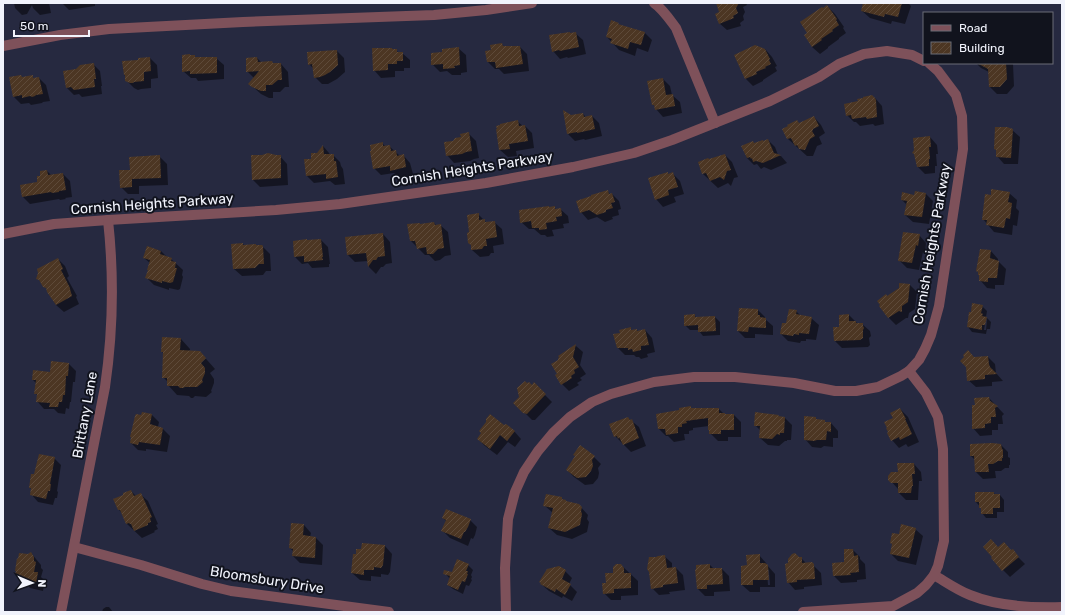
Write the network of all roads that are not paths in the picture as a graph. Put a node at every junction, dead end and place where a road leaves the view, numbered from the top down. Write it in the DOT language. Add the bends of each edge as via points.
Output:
graph roads {
  1 [pos="532,3"];
  2 [pos="654,3"];
  3 [pos="3,46"];
  4 [pos="923,60"];
  5 [pos="929,64"];
  6 [pos="715,123"];
  7 [pos="108,220"];
  8 [pos="3,234"];
  9 [pos="909,371"];
  10 [pos="74,547"];
  11 [pos="934,575"];
  12 [pos="1062,607"];
  13 [pos="61,612"];
  14 [pos="389,612"];
  15 [pos="506,612"];
  16 [pos="803,612"];
  1 -- 3 [label="street" via="434,15 108,29"];
  2 -- 6 [label="street" via="676,28"];
  4 -- 6 [label="street, Cornish Heights Parkway" via="912,55 887,52 864,54 839,64 770,101"];
  5 -- 9 [label="street, Cornish Heights Parkway" via="938,71 956,95 962,116 963,149 939,306 925,349"];
  6 -- 7 [label="street, Cornish Heights Parkway" via="634,152 573,167 486,183 340,204"];
  7 -- 8 [label="street, Cornish Heights Parkway" via="54,224"];
  7 -- 10 [label="street, Brittany Lane" via="112,304 106,387"];
  9 -- 11 [label="street" via="926,393 938,416 943,449 944,541"];
  9 -- 15 [label="street, Cornish Heights Parkway" via="878,387 856,391 835,391 794,383 742,378 694,377 654,382 592,402 553,433 524,472 515,492 508,519"];
  10 -- 13 [label="street, Brittany Lane"];
  10 -- 14 [label="street, Bloomsbury Drive" via="231,591"];
  11 -- 12 [label="street" via="970,595 998,603 1041,608"];
  11 -- 16 [label="street" via="917,593 893,606"];
}
